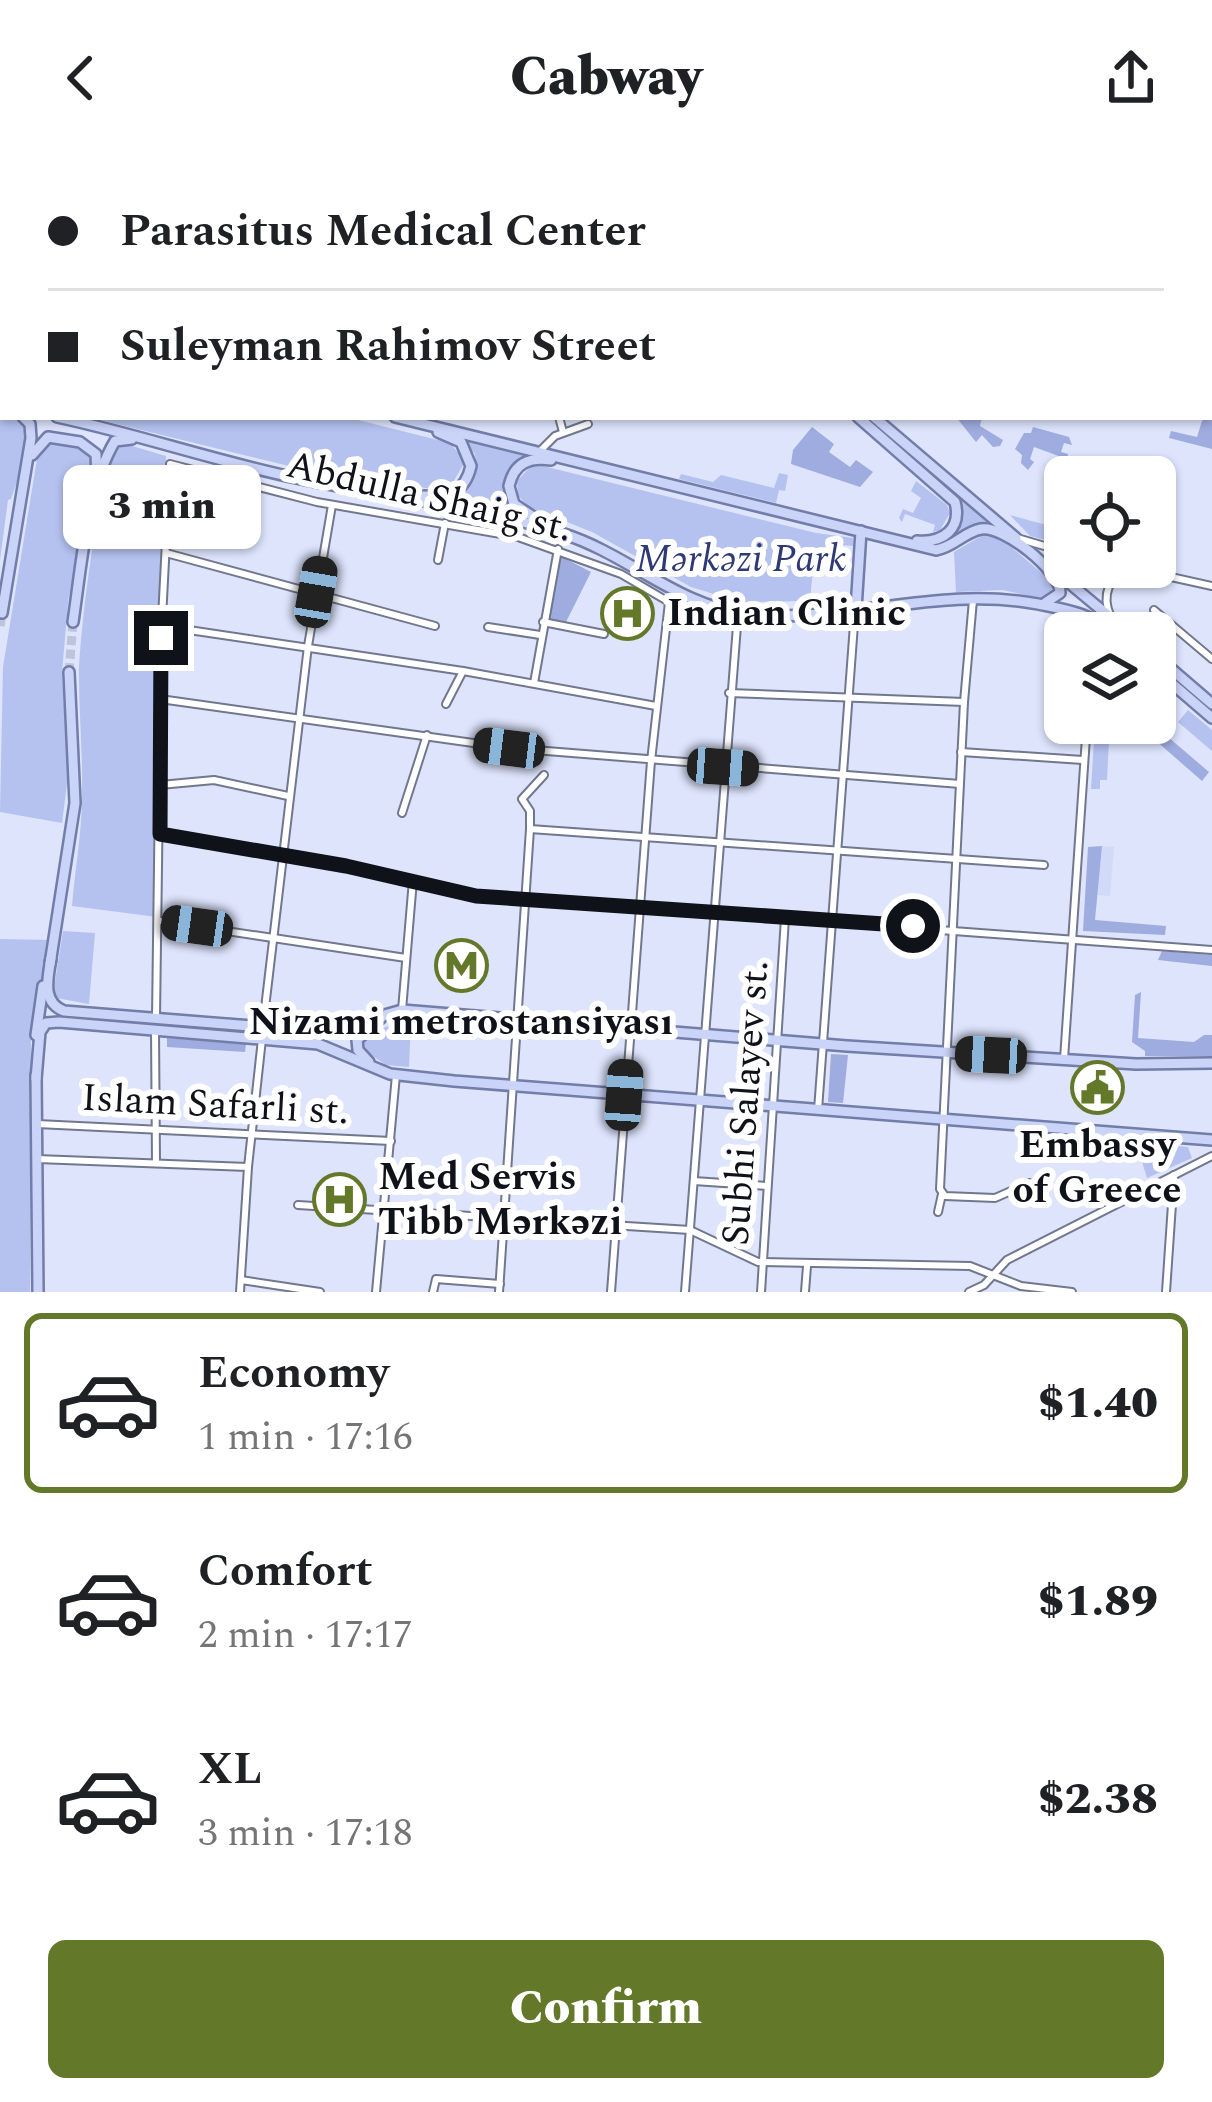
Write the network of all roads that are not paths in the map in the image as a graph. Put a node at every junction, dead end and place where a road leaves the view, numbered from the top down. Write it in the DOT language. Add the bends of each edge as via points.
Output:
graph roads {
  1 [pos="24,420"];
  2 [pos="69,420"];
  3 [pos="402,420"];
  4 [pos="412,420"];
  5 [pos="560,420"];
  6 [pos="862,420"];
  7 [pos="878,420"];
  8 [pos="588,424"];
  9 [pos="563,432"];
  10 [pos="155,441"];
  11 [pos="540,452"];
  12 [pos="567,460"];
  13 [pos="23,486"];
  14 [pos="389,494"];
  15 [pos="95,496"];
  16 [pos="332,505"];
  17 [pos="445,523"];
  18 [pos="861,531"];
  19 [pos="562,533"];
  20 [pos="1014,536"];
  21 [pos="900,539"];
  22 [pos="1044,545"];
  23 [pos="558,549"];
  24 [pos="166,554"];
  25 [pos="438,560"];
  26 [pos="1044,562"];
  27 [pos="1044,563"];
  28 [pos="1176,578"];
  29 [pos="1212,586"];
  30 [pos="1060,588"];
  31 [pos="1075,588"];
  32 [pos="676,590"];
  33 [pos="316,592"];
  34 [pos="973,596"];
  35 [pos="669,602"];
  36 [pos="1034,603"];
  37 [pos="1062,608"];
  38 [pos="856,609"];
  39 [pos="1154,610"];
  40 [pos="1070,612"];
  41 [pos="1075,612"];
  42 [pos="1104,612"];
  43 [pos="2,613"];
  44 [pos="738,613"];
  45 [pos="73,622"];
  46 [pos="543,622"];
  47 [pos="162,626"];
  48 [pos="434,626"];
  49 [pos="488,627"];
  50 [pos="604,634"];
  51 [pos="540,635"];
  52 [pos="308,646"];
  53 [pos="1212,659"];
  54 [pos="463,671"];
  55 [pos="69,672"];
  56 [pos="1176,674"];
  57 [pos="534,683"];
  58 [pos="1176,687"];
  59 [pos="729,693"];
  60 [pos="848,698"];
  61 [pos="160,699"];
  62 [pos="964,702"];
  63 [pos="446,704"];
  64 [pos="1212,704"];
  65 [pos="656,706"];
  66 [pos="299,717"];
  67 [pos="1212,718"];
  68 [pos="427,735"];
  69 [pos="1085,744"];
  70 [pos="961,752"];
  71 [pos="1084,760"];
  72 [pos="651,761"];
  73 [pos="723,767"];
  74 [pos="544,775"];
  75 [pos="842,775"];
  76 [pos="960,784"];
  77 [pos="160,785"];
  78 [pos="514,793"];
  79 [pos="288,796"];
  80 [pos="523,797"];
  81 [pos="402,813"];
  82 [pos="530,829"];
  83 [pos="160,834"];
  84 [pos="645,838"];
  85 [pos="717,842"];
  86 [pos="837,850"];
  87 [pos="281,855"];
  88 [pos="956,858"];
  89 [pos="1044,865"];
  90 [pos="413,880"];
  91 [pos="524,900"];
  92 [pos="639,908"];
  93 [pos="712,914"];
  94 [pos="785,918"];
  95 [pos="159,921"];
  96 [pos="832,921"];
  97 [pos="953,929"];
  98 [pos="274,937"];
  99 [pos="1071,938"];
  100 [pos="1212,950"];
  101 [pos="51,958"];
  102 [pos="406,958"];
  103 [pos="396,1010"];
  104 [pos="516,1019"];
  105 [pos="155,1024"];
  106 [pos="629,1029"];
  107 [pos="262,1033"];
  108 [pos="704,1035"];
  109 [pos="777,1041"];
  110 [pos="823,1044"];
  111 [pos="947,1052"];
  112 [pos="1064,1059"];
  113 [pos="1212,1063"];
  114 [pos="383,1072"];
  115 [pos="396,1075"];
  116 [pos="37,1078"];
  117 [pos="512,1086"];
  118 [pos="624,1095"];
  119 [pos="699,1101"];
  120 [pos="772,1106"];
  121 [pos="818,1110"];
  122 [pos="943,1119"];
  123 [pos="37,1124"];
  124 [pos="156,1127"];
  125 [pos="251,1132"];
  126 [pos="1212,1140"];
  127 [pos="391,1141"];
  128 [pos="1212,1156"];
  129 [pos="37,1159"];
  130 [pos="156,1163"];
  131 [pos="248,1167"];
  132 [pos="1174,1175"];
  133 [pos="694,1181"];
  134 [pos="1029,1184"];
  135 [pos="767,1186"];
  136 [pos="942,1194"];
  137 [pos="298,1205"];
  138 [pos="383,1212"];
  139 [pos="938,1212"];
  140 [pos="503,1219"];
  141 [pos="615,1226"];
  142 [pos="690,1230"];
  143 [pos="763,1263"];
  144 [pos="807,1265"];
  145 [pos="993,1274"];
  146 [pos="241,1280"];
  147 [pos="500,1288"];
  148 [pos="1031,1290"];
  149 [pos="38,1292"];
  150 [pos="240,1292"];
  151 [pos="320,1292"];
  152 [pos="376,1292"];
  153 [pos="433,1292"];
  154 [pos="611,1292"];
  155 [pos="686,1292"];
  156 [pos="761,1292"];
  157 [pos="805,1292"];
  158 [pos="969,1292"];
  159 [pos="1072,1292"];
  160 [pos="1166,1292"];
  1 -- 13 [label="main road" via="32,430"];
  2 -- 10 [label="main road"];
  3 -- 14 [label="main road" via="457,439 471,466 452,495"];
  4 -- 11 [label="main road"];
  5 -- 9 [label="street"];
  6 -- 21 [label="main road" via="957,507 945,537"];
  7 -- 20 [label="main road"];
  8 -- 9 [label="street"];
  9 -- 11 [label="street"];
  10 -- 14 [label="main road"];
  10 -- 15 [label="main road" via="115,441"];
  11 -- 12 [label="main road"];
  12 -- 18 [label="main road"];
  12 -- 19 [label="main road" via="526,461 509,486 519,509"];
  13 -- 15 [label="main road" via="35,448 56,437 94,451"];
  13 -- 43 [label="main road"];
  14 -- 19 [label="main road"];
  15 -- 45 [label="main road"];
  16 -- 17 [label="street, Abdulla Shaig st."];
  16 -- 24 [label="street, Abdulla Shaig st." via="170,464"];
  16 -- 33 [label="street"];
  17 -- 23 [label="street, Abdulla Shaig st."];
  17 -- 25 [label="street"];
  18 -- 21 [label="main road"];
  18 -- 38 [label="main road"];
  19 -- 32 [label="main road"];
  20 -- 22 [label="street"];
  20 -- 26 [label="main road"];
  21 -- 27 [label="main road" via="944,549 989,529"];
  23 -- 35 [label="street, Abdulla Shaig st."];
  23 -- 46 [label="street"];
  24 -- 33 [label="street"];
  24 -- 47 [label="street"];
  28 -- 29 [label="street"];
  30 -- 36 [label="main road" via="1051,602"];
  31 -- 42 [label="main road"];
  32 -- 35 [label="street"];
  32 -- 44 [label="main road"];
  33 -- 48 [label="street"];
  33 -- 52 [label="street"];
  34 -- 36 [label="main road"];
  34 -- 38 [label="main road"];
  34 -- 62 [label="street"];
  35 -- 65 [label="street"];
  36 -- 37 [label="main road"];
  37 -- 40 [label="street"];
  37 -- 41 [label="main road"];
  38 -- 44 [label="main road"];
  38 -- 60 [label="street"];
  39 -- 53 [label="street"];
  44 -- 59 [label="street"];
  46 -- 50 [label="street"];
  46 -- 51 [label="street"];
  47 -- 52 [label="street"];
  47 -- 61 [label="street"];
  49 -- 51 [label="street"];
  51 -- 57 [label="street"];
  52 -- 54 [label="street"];
  52 -- 66 [label="street"];
  54 -- 57 [label="street"];
  54 -- 63 [label="street"];
  55 -- 101 [label="main road" via="75,803"];
  56 -- 64 [label="main road"];
  57 -- 65 [label="street"];
  58 -- 67 [label="main road"];
  59 -- 60 [label="street"];
  59 -- 73 [label="street"];
  60 -- 62 [label="street"];
  60 -- 75 [label="street"];
  61 -- 66 [label="street"];
  61 -- 77 [label="street"];
  62 -- 70 [label="street"];
  65 -- 72 [label="street"];
  66 -- 68 [label="street"];
  66 -- 79 [label="street"];
  68 -- 72 [label="street"];
  68 -- 81 [label="street"];
  69 -- 71 [label="street"];
  70 -- 71 [label="street"];
  70 -- 76 [label="street"];
  71 -- 99 [label="street"];
  72 -- 73 [label="street"];
  72 -- 84 [label="street"];
  73 -- 75 [label="street"];
  73 -- 85 [label="street"];
  74 -- 80 [label="street"];
  75 -- 76 [label="street"];
  75 -- 86 [label="street"];
  76 -- 88 [label="street"];
  77 -- 79 [label="street" via="214,780"];
  77 -- 83 [label="street"];
  78 -- 80 [label="street"];
  79 -- 87 [label="street"];
  80 -- 82 [label="street"];
  82 -- 84 [label="street"];
  82 -- 91 [label="street"];
  83 -- 87 [label="street"];
  83 -- 95 [label="street"];
  84 -- 85 [label="street"];
  84 -- 92 [label="street"];
  85 -- 86 [label="street"];
  85 -- 93 [label="street"];
  86 -- 88 [label="street"];
  86 -- 96 [label="street"];
  87 -- 90 [label="street"];
  87 -- 98 [label="street"];
  88 -- 89 [label="street"];
  88 -- 97 [label="street"];
  90 -- 91 [label="street"];
  90 -- 102 [label="street"];
  91 -- 92 [label="street"];
  91 -- 104 [label="street"];
  92 -- 93 [label="street"];
  92 -- 106 [label="street"];
  93 -- 94 [label="street"];
  93 -- 108 [label="street"];
  94 -- 96 [label="street"];
  94 -- 109 [label="street, Subhi Salayev st."];
  95 -- 98 [label="street"];
  95 -- 105 [label="street"];
  96 -- 97 [label="street"];
  96 -- 110 [label="street"];
  97 -- 99 [label="street"];
  97 -- 111 [label="street"];
  98 -- 102 [label="street"];
  98 -- 107 [label="street"];
  99 -- 100 [label="street"];
  99 -- 112 [label="street"];
  101 -- 105 [label="main road" via="48,991 56,1008"];
  101 -- 116 [label="main road" via="36,1022"];
  102 -- 103 [label="street"];
  103 -- 104 [label="main road"];
  103 -- 107 [label="main road" via="335,1031"];
  103 -- 114 [label="main road" via="356,1043"];
  104 -- 106 [label="main road"];
  104 -- 117 [label="street"];
  105 -- 107 [label="main road"];
  105 -- 116 [label="main road" via="46,1023"];
  105 -- 124 [label="street"];
  106 -- 108 [label="main road"];
  106 -- 118 [label="street"];
  107 -- 114 [label="main road" via="331,1047"];
  107 -- 125 [label="street"];
  108 -- 109 [label="main road"];
  108 -- 119 [label="street"];
  109 -- 110 [label="main road"];
  109 -- 120 [label="street, Subhi Salayev st."];
  110 -- 111 [label="main road"];
  110 -- 121 [label="street"];
  111 -- 112 [label="main road"];
  111 -- 122 [label="street"];
  112 -- 113 [label="main road"];
  114 -- 115 [label="main road"];
  115 -- 117 [label="main road"];
  115 -- 127 [label="street"];
  116 -- 123 [label="main road"];
  117 -- 118 [label="main road"];
  117 -- 140 [label="street"];
  118 -- 119 [label="main road"];
  118 -- 141 [label="street"];
  119 -- 120 [label="main road"];
  119 -- 133 [label="street"];
  120 -- 121 [label="main road"];
  120 -- 135 [label="street, Subhi Salayev st."];
  121 -- 122 [label="main road"];
  122 -- 126 [label="main road"];
  122 -- 136 [label="street"];
  123 -- 124 [label="street, Islam Safarli st."];
  123 -- 129 [label="main road"];
  124 -- 125 [label="street, Islam Safarli st."];
  124 -- 130 [label="street"];
  125 -- 127 [label="street, Islam Safarli st."];
  125 -- 131 [label="street"];
  127 -- 138 [label="street"];
  128 -- 132 [label="street"];
  129 -- 130 [label="street"];
  129 -- 149 [label="main road"];
  130 -- 131 [label="street"];
  131 -- 146 [label="street"];
  132 -- 145 [label="street" via="1006,1260"];
  132 -- 160 [label="street"];
  133 -- 135 [label="street"];
  133 -- 142 [label="street"];
  134 -- 136 [label="street" via="995,1198"];
  135 -- 143 [label="street, Subhi Salayev st."];
  136 -- 139 [label="street"];
  137 -- 138 [label="street"];
  138 -- 140 [label="street"];
  138 -- 152 [label="street"];
  140 -- 141 [label="street"];
  140 -- 147 [label="street"];
  141 -- 142 [label="street"];
  141 -- 154 [label="street"];
  142 -- 143 [label="street"];
  142 -- 155 [label="street"];
  143 -- 144 [label="street"];
  143 -- 156 [label="street, Subhi Salayev st."];
  144 -- 145 [label="street" via="970,1266"];
  144 -- 157 [label="street"];
  145 -- 148 [label="street"];
  145 -- 158 [label="street"];
  146 -- 150 [label="street"];
  146 -- 151 [label="street"];
  147 -- 153 [label="street" via="436,1280"];
  148 -- 159 [label="street"];
}
